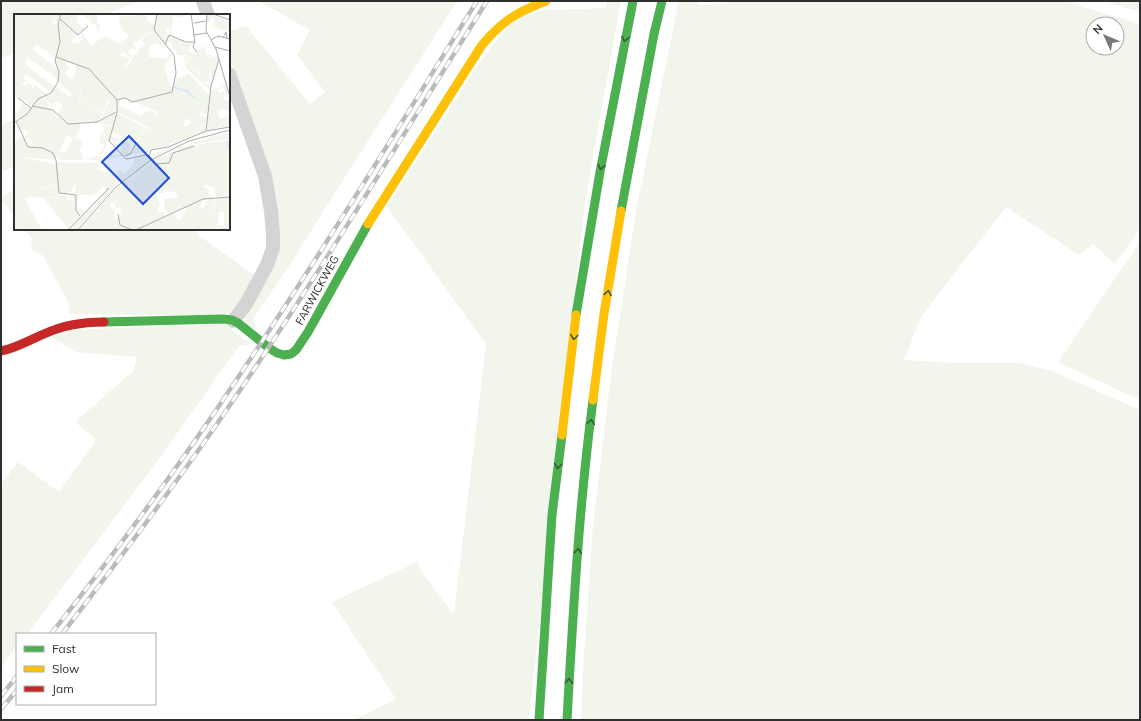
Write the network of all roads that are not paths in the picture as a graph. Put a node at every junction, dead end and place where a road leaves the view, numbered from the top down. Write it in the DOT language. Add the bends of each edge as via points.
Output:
graph roads {
  1 [pos="203,1"];
  2 [pos="546,1"];
  3 [pos="633,1"];
  4 [pos="662,1"];
  5 [pos="208,14"];
  6 [pos="230,77"];
  7 [pos="233,321"];
  8 [pos="1,351"];
  9 [pos="539,720"];
  10 [pos="567,720"];
  1 -- 5 [label="street"];
  2 -- 7 [label="main road, FARWICKWEG" via="510,16 482,45 376,211 296,350 291,354 282,354"];
  3 -- 9 [label="main road, one-way" via="576,316 552,515"];
  10 -- 4 [label="main road, one-way" via="584,470 604,314"];
  6 -- 7 [label="street" via="265,176 273,235 273,248 267,265 246,304"];
  7 -- 8 [label="main road" via="223,319 90,322 49,331 18,347"];
}
